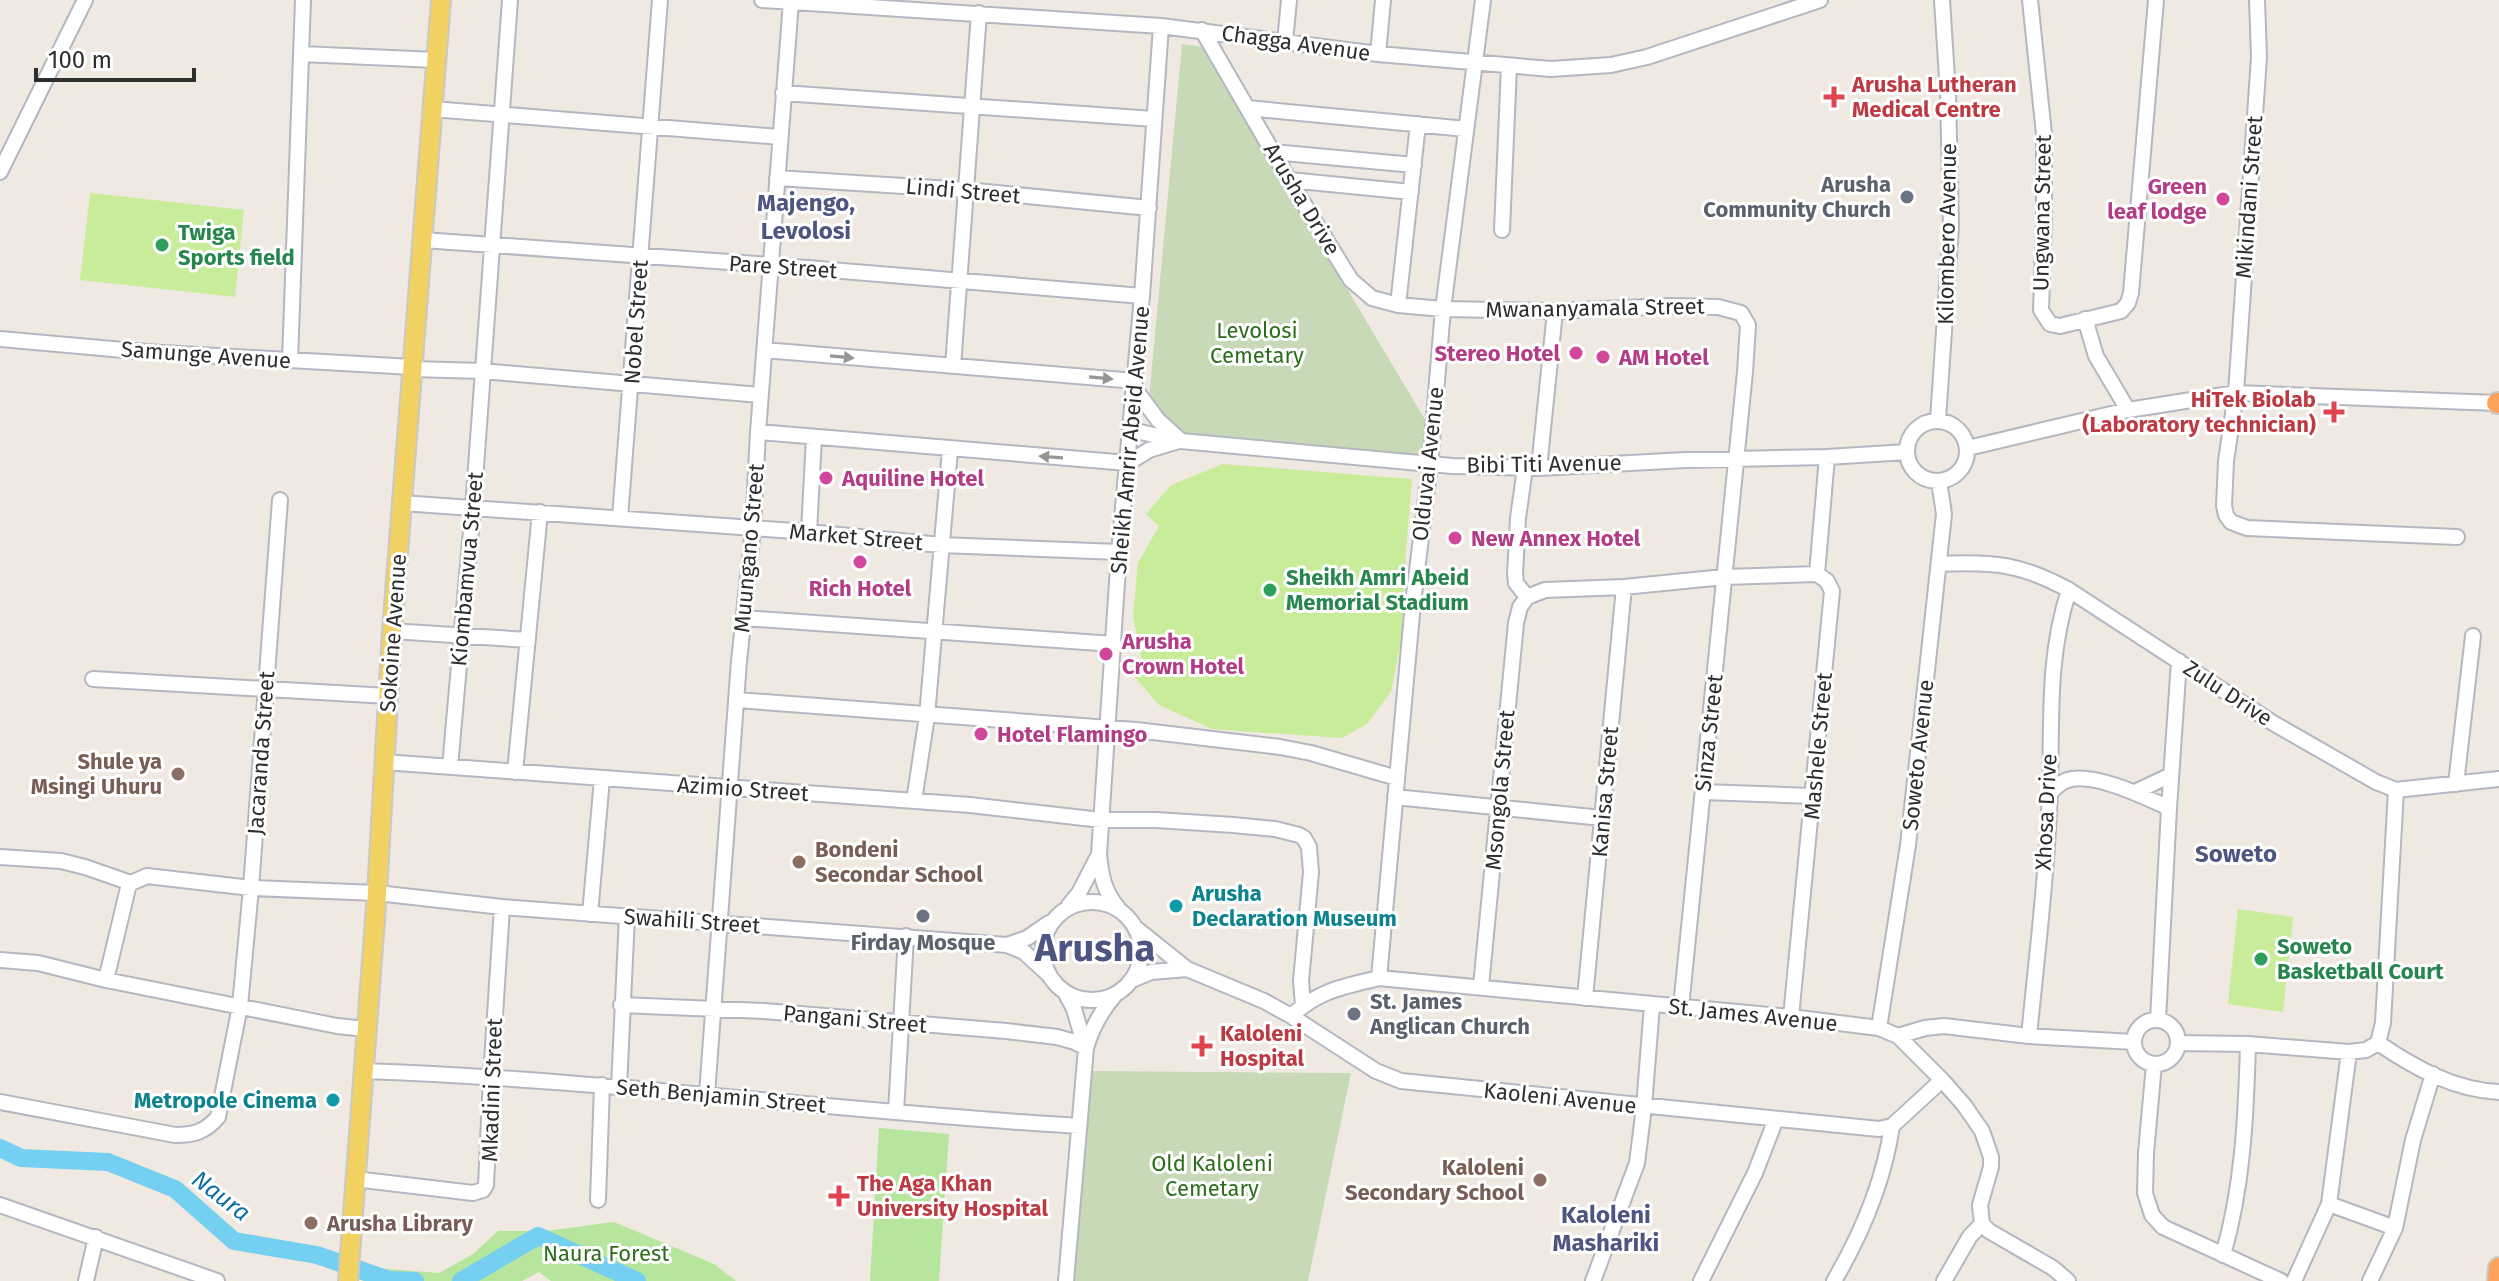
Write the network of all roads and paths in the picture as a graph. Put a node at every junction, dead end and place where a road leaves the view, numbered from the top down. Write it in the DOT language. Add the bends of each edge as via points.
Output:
graph roads {
  1 [pos="85,0"];
  2 [pos="303,0"];
  3 [pos="441,0"];
  4 [pos="510,0"];
  5 [pos="660,0"];
  6 [pos="762,0"];
  7 [pos="1289,0"];
  8 [pos="1383,0"];
  9 [pos="1483,0"];
  10 [pos="1820,0"];
  11 [pos="1942,0"];
  12 [pos="2030,0"];
  13 [pos="2156,0"];
  14 [pos="2257,0"];
  15 [pos="791,2"];
  16 [pos="944,5"];
  17 [pos="979,13"];
  18 [pos="1161,26"];
  19 [pos="1202,30"];
  20 [pos="1285,42"];
  21 [pos="302,54"];
  22 [pos="1378,54"];
  23 [pos="436,60"];
  24 [pos="1475,62"];
  25 [pos="1509,66"];
  26 [pos="783,93"];
  27 [pos="972,108"];
  28 [pos="1247,108"];
  29 [pos="432,109"];
  30 [pos="501,113"];
  31 [pos="1154,119"];
  32 [pos="1418,124"];
  33 [pos="650,126"];
  34 [pos="1466,129"];
  35 [pos="780,137"];
  36 [pos="1273,152"];
  37 [pos="1414,165"];
  38 [pos="0,172"];
  39 [pos="777,178"];
  40 [pos="1289,180"];
  41 [pos="966,190"];
  42 [pos="1411,192"];
  43 [pos="1149,208"];
  44 [pos="1502,230"];
  45 [pos="423,240"];
  46 [pos="491,245"];
  47 [pos="642,257"];
  48 [pos="771,265"];
  49 [pos="959,280"];
  50 [pos="1142,296"];
  51 [pos="1398,305"];
  52 [pos="1443,309"];
  53 [pos="1555,311"];
  54 [pos="2085,319"];
  55 [pos="0,339"];
  56 [pos="764,350"];
  57 [pos="290,361"];
  58 [pos="953,366"];
  59 [pos="412,368"];
  60 [pos="482,371"];
  61 [pos="1135,385"];
  62 [pos="632,386"];
  63 [pos="2236,393"];
  64 [pos="760,395"];
  65 [pos="2495,408"];
  66 [pos="2128,410"];
  67 [pos="1938,420"];
  68 [pos="1131,430"];
  69 [pos="758,432"];
  70 [pos="814,437"];
  71 [pos="1181,441"];
  72 [pos="1968,448"];
  73 [pos="950,450"];
  74 [pos="1907,452"];
  75 [pos="1827,457"];
  76 [pos="1735,459"];
  77 [pos="1128,463"];
  78 [pos="1430,465"];
  79 [pos="1532,468"];
  80 [pos="1939,481"];
  81 [pos="280,500"];
  82 [pos="402,503"];
  83 [pos="473,508"];
  84 [pos="540,512"];
  85 [pos="620,518"];
  86 [pos="753,528"];
  87 [pos="809,532"];
  88 [pos="2457,537"];
  89 [pos="941,545"];
  90 [pos="1119,552"];
  91 [pos="1939,564"];
  92 [pos="1817,574"];
  93 [pos="1724,577"];
  94 [pos="1624,587"];
  95 [pos="2069,590"];
  96 [pos="1527,597"];
  97 [pos="743,618"];
  98 [pos="392,631"];
  99 [pos="933,632"];
  100 [pos="460,635"];
  101 [pos="2473,636"];
  102 [pos="528,640"];
  103 [pos="1114,644"];
  104 [pos="2179,661"];
  105 [pos="93,679"];
  106 [pos="266,687"];
  107 [pos="388,696"];
  108 [pos="737,700"];
  109 [pos="927,716"];
  110 [pos="1108,729"];
  111 [pos="384,762"];
  112 [pos="450,767"];
  113 [pos="515,772"];
  114 [pos="2171,775"];
  115 [pos="1397,778"];
  116 [pos="602,779"];
  117 [pos="2499,779"];
  118 [pos="2456,784"];
  119 [pos="731,787"];
  120 [pos="2396,790"];
  121 [pos="1704,792"];
  122 [pos="2135,792"];
  123 [pos="2050,793"];
  124 [pos="1813,796"];
  125 [pos="1395,797"];
  126 [pos="914,801"];
  127 [pos="1499,808"];
  128 [pos="2169,808"];
  129 [pos="1602,818"];
  130 [pos="1101,820"];
  131 [pos="1099,854"];
  132 [pos="0,857"];
  133 [pos="131,883"];
  134 [pos="251,888"];
  135 [pos="377,893"];
  136 [pos="502,907"];
  137 [pos="1118,908"];
  138 [pos="1062,912"];
  139 [pos="590,914"];
  140 [pos="627,916"];
  141 [pos="720,924"];
  142 [pos="1137,929"];
  143 [pos="906,936"];
  144 [pos="1007,945"];
  145 [pos="0,960"];
  146 [pos="1187,969"];
  147 [pos="1049,975"];
  148 [pos="1379,978"];
  149 [pos="106,980"];
  150 [pos="1132,980"];
  151 [pos="1481,986"];
  152 [pos="1064,992"];
  153 [pos="1115,994"];
  154 [pos="1585,998"];
  155 [pos="621,1005"];
  156 [pos="1303,1005"];
  157 [pos="1652,1005"];
  158 [pos="240,1006"];
  159 [pos="1681,1007"];
  160 [pos="714,1010"];
  161 [pos="1291,1016"];
  162 [pos="1791,1017"];
  163 [pos="2158,1020"];
  164 [pos="900,1024"];
  165 [pos="1879,1028"];
  166 [pos="366,1029"];
  167 [pos="1898,1036"];
  168 [pos="2029,1036"];
  169 [pos="2134,1042"];
  170 [pos="2178,1043"];
  171 [pos="2378,1043"];
  172 [pos="2248,1044"];
  173 [pos="1086,1048"];
  174 [pos="2349,1052"];
  175 [pos="2154,1064"];
  176 [pos="362,1071"];
  177 [pos="2433,1074"];
  178 [pos="491,1077"];
  179 [pos="1942,1080"];
  180 [pos="602,1085"];
  181 [pos="619,1087"];
  182 [pos="2499,1092"];
  183 [pos="707,1094"];
  184 [pos="0,1102"];
  185 [pos="1644,1107"];
  186 [pos="896,1112"];
  187 [pos="1776,1119"];
  188 [pos="1079,1126"];
  189 [pos="1892,1126"];
  190 [pos="355,1179"];
  191 [pos="598,1200"];
  192 [pos="2329,1204"];
  193 [pos="0,1205"];
  194 [pos="1982,1224"];
  195 [pos="2395,1228"];
  196 [pos="96,1237"];
  197 [pos="2223,1255"];
  198 [pos="2499,1268"];
  199 [pos="348,1275"];
  200 [pos="86,1281"];
  201 [pos="217,1281"];
  202 [pos="1066,1281"];
  203 [pos="1593,1281"];
  204 [pos="1701,1281"];
  205 [pos="1834,1281"];
  206 [pos="1944,1281"];
  207 [pos="2068,1281"];
  208 [pos="2281,1281"];
  209 [pos="2294,1281"];
  210 [pos="2370,1281"];
  211 [pos="2498,1281"];
  1 -- 38 [label="street"];
  2 -- 21 [label="street"];
  3 -- 23 [label="main road, Sokoine Avenue"];
  4 -- 30 [label="street, Kiombamvua Street"];
  5 -- 33 [label="street, Nobel Street"];
  6 -- 15 [label="street, Chagga Avenue"];
  7 -- 20 [label="street"];
  8 -- 22 [label="street"];
  9 -- 24 [label="street, Olduvai Avenue"];
  10 -- 25 [label="street, Chagga Avenue" via="1647,57 1551,69"];
  11 -- 67 [label="street, Kilombero Avenue" via="1951,227"];
  12 -- 54 [label="street, Ungwana Street" via="2044,134 2041,310 2050,324"];
  13 -- 54 [label="street, Ungwana Street" via="2131,293 2121,311"];
  14 -- 63 [label="street, Mikindani Street" via="2259,57"];
  15 -- 16 [label="street, Chagga Avenue"];
  15 -- 26 [label="street, Muungano Street"];
  16 -- 17 [label="street, Chagga Avenue"];
  17 -- 18 [label="street, Chagga Avenue"];
  17 -- 27 [label="street"];
  18 -- 19 [label="street, Chagga Avenue"];
  18 -- 31 [label="street, Sheikh Amrir Abeid Avenue"];
  19 -- 20 [label="street, Chagga Avenue"];
  19 -- 28 [label="street, Arusha Drive"];
  20 -- 22 [label="street, Chagga Avenue"];
  21 -- 23 [label="street"];
  21 -- 57 [label="street"];
  22 -- 24 [label="street, Chagga Avenue"];
  23 -- 29 [label="main road, Sokoine Avenue"];
  24 -- 25 [label="street, Chagga Avenue"];
  24 -- 34 [label="street, Olduvai Avenue"];
  25 -- 44 [label="street"];
  26 -- 27 [label="street"];
  26 -- 35 [label="street, Muungano Street"];
  27 -- 31 [label="street"];
  27 -- 41 [label="street"];
  28 -- 32 [label="street"];
  28 -- 36 [label="street, Arusha Drive"];
  29 -- 30 [label="street"];
  29 -- 45 [label="main road, Sokoine Avenue"];
  30 -- 33 [label="street"];
  30 -- 46 [label="street, Kiombamvua Street"];
  31 -- 43 [label="street, Sheikh Amrir Abeid Avenue"];
  32 -- 34 [label="street"];
  32 -- 37 [label="street"];
  33 -- 35 [label="street"];
  33 -- 47 [label="street, Nobel Street"];
  34 -- 52 [label="street, Olduvai Avenue"];
  35 -- 39 [label="street, Muungano Street"];
  36 -- 37 [label="street"];
  36 -- 40 [label="street, Arusha Drive"];
  37 -- 42 [label="street"];
  39 -- 41 [label="street, Lindi Street"];
  39 -- 48 [label="street, Muungano Street"];
  40 -- 42 [label="street"];
  40 -- 51 [label="street, Arusha Drive" via="1351,280 1372,298"];
  41 -- 43 [label="street, Lindi Street"];
  41 -- 49 [label="street"];
  42 -- 51 [label="street"];
  43 -- 50 [label="street, Sheikh Amrir Abeid Avenue"];
  45 -- 46 [label="street, Pare Street"];
  45 -- 59 [label="main road, Sokoine Avenue"];
  46 -- 47 [label="street, Pare Street"];
  46 -- 60 [label="street, Kiombamvua Street"];
  47 -- 48 [label="street, Pare Street"];
  47 -- 62 [label="street, Nobel Street"];
  48 -- 49 [label="street, Pare Street"];
  48 -- 56 [label="street, Muungano Street"];
  49 -- 50 [label="street, Pare Street"];
  49 -- 58 [label="street"];
  50 -- 61 [label="street, Sheikh Amrir Abeid Avenue"];
  51 -- 52 [label="street, Arusha Drive"];
  52 -- 53 [label="street, Mwananyamala Street"];
  52 -- 78 [label="street, Olduvai Avenue"];
  53 -- 76 [label="street, Mwananyamala Street" via="1671,306 1741,313 1748,325"];
  53 -- 79 [label="street"];
  54 -- 66 [label="street" via="2096,356"];
  55 -- 57 [label="street, Samunge Avenue"];
  56 -- 58 [label="street, one-way"];
  56 -- 64 [label="street, Muungano Street"];
  57 -- 59 [label="street, Samunge Avenue"];
  58 -- 61 [label="street, one-way"];
  59 -- 60 [label="street, Samunge Avenue"];
  59 -- 82 [label="main road, Sokoine Avenue"];
  60 -- 62 [label="street, Samunge Avenue"];
  60 -- 83 [label="street, Kiombamvua Street"];
  61 -- 68 [label="street, Sheikh Amrir Abeid Avenue"];
  61 -- 71 [label="street" via="1158,420"];
  62 -- 64 [label="street, Samunge Avenue"];
  62 -- 85 [label="street, Nobel Street"];
  63 -- 65 [label="street" via="2474,401"];
  63 -- 66 [label="street"];
  63 -- 88 [label="street, Mikindani Street" via="2224,506 2231,522 2247,528"];
  64 -- 69 [label="street, Muungano Street"];
  66 -- 72 [label="street"];
  67 -- 72 [label="street" via="1955,426"];
  67 -- 74 [label="street" via="1913,433"];
  68 -- 71 [label="street, Bibi Titi Avenue"];
  68 -- 77 [label="street, Sheikh Amrir Abeid Avenue"];
  69 -- 70 [label="street"];
  69 -- 86 [label="street, Muungano Street"];
  70 -- 73 [label="street"];
  70 -- 87 [label="street"];
  71 -- 77 [label="street"];
  71 -- 78 [label="street, Bibi Titi Avenue"];
  72 -- 80 [label="street" via="1960,471"];
  77 -- 73 [label="street, one-way"];
  73 -- 89 [label="street"];
  74 -- 75 [label="street, Bibi Titi Avenue"];
  74 -- 80 [label="street" via="1917,473"];
  75 -- 76 [label="street, Bibi Titi Avenue"];
  75 -- 92 [label="street"];
  76 -- 79 [label="street, Bibi Titi Avenue"];
  76 -- 93 [label="street, Sinza Street"];
  77 -- 90 [label="street, Sheikh Amrir Abeid Avenue"];
  78 -- 79 [label="street, Bibi Titi Avenue"];
  78 -- 115 [label="street, Olduvai Avenue"];
  79 -- 96 [label="street" via="1518,518 1515,574"];
  80 -- 91 [label="street, Soweto Avenue" via="1944,514"];
  81 -- 106 [label="street, Jacaranda Street"];
  82 -- 83 [label="street, Market Street"];
  82 -- 98 [label="main road, Sokoine Avenue"];
  83 -- 84 [label="street, Market Street"];
  83 -- 100 [label="street, Kiombamvua Street"];
  84 -- 85 [label="street, Market Street"];
  84 -- 102 [label="street"];
  85 -- 86 [label="street, Market Street"];
  86 -- 87 [label="street, Market Street"];
  86 -- 97 [label="street, Muungano Street"];
  87 -- 89 [label="street, Market Street"];
  89 -- 90 [label="street, Market Street"];
  89 -- 99 [label="street"];
  90 -- 103 [label="street, Sheikh Amrir Abeid Avenue"];
  91 -- 95 [label="street, Zulu Drive" via="2000,564 2042,575"];
  91 -- 165 [label="street, Soweto Avenue" via="1908,845"];
  92 -- 93 [label="street"];
  92 -- 124 [label="street, Mashele Street" via="1832,591"];
  93 -- 94 [label="street"];
  93 -- 121 [label="street, Sinza Street"];
  94 -- 96 [label="street" via="1545,590"];
  94 -- 129 [label="street, Kanisa Street"];
  95 -- 104 [label="street, Zulu Drive"];
  95 -- 123 [label="street, Xhosa Drive" via="2051,676"];
  96 -- 127 [label="street, Msongola Street" via="1516,623"];
  97 -- 99 [label="street"];
  97 -- 108 [label="street, Muungano Street"];
  98 -- 100 [label="street"];
  98 -- 107 [label="main road, Sokoine Avenue"];
  99 -- 103 [label="street"];
  99 -- 109 [label="street"];
  100 -- 102 [label="street"];
  100 -- 112 [label="street, Kiombamvua Street"];
  101 -- 118 [label="street"];
  102 -- 113 [label="street"];
  103 -- 110 [label="street, Sheikh Amrir Abeid Avenue"];
  104 -- 114 [label="street"];
  104 -- 120 [label="street, Zulu Drive" via="2300,739"];
  105 -- 106 [label="street"];
  106 -- 107 [label="street"];
  106 -- 134 [label="street, Jacaranda Street"];
  107 -- 111 [label="main road, Sokoine Avenue"];
  108 -- 109 [label="street"];
  108 -- 119 [label="street, Muungano Street"];
  109 -- 110 [label="street"];
  109 -- 126 [label="street"];
  110 -- 115 [label="street" via="1280,747"];
  110 -- 130 [label="street, Sheikh Amrir Abeid Avenue"];
  111 -- 112 [label="street, Azimio Street"];
  111 -- 135 [label="main road, Sokoine Avenue"];
  112 -- 113 [label="street, Azimio Street"];
  113 -- 116 [label="street, Azimio Street"];
  114 -- 122 [label="street"];
  114 -- 128 [label="street"];
  115 -- 125 [label="street, Olduvai Avenue"];
  116 -- 119 [label="street, Azimio Street"];
  116 -- 139 [label="street"];
  117 -- 118 [label="street"];
  118 -- 120 [label="street"];
  119 -- 126 [label="street, Azimio Street"];
  119 -- 141 [label="street, Muungano Street"];
  120 -- 171 [label="street"];
  121 -- 124 [label="street"];
  121 -- 159 [label="street, Sinza Street"];
  122 -- 123 [label="street" via="2079,779 2065,781"];
  122 -- 128 [label="street"];
  123 -- 168 [label="street, Xhosa Drive"];
  124 -- 162 [label="street, Mashele Street"];
  125 -- 127 [label="street"];
  125 -- 148 [label="street, Olduvai Avenue"];
  126 -- 130 [label="street, Azimio Street"];
  127 -- 129 [label="street"];
  127 -- 151 [label="street, Msongola Street"];
  128 -- 163 [label="street"];
  129 -- 154 [label="street, Kanisa Street"];
  130 -- 131 [label="street, Sheikh Amrir Abeid Avenue"];
  130 -- 156 [label="street, Azimio Street" via="1233,825 1304,838 1311,872"];
  131 -- 137 [label="street" via="1101,877"];
  131 -- 138 [label="street" via="1085,884"];
  132 -- 133 [label="street" via="61,861"];
  133 -- 134 [label="street, Swahili Street" via="147,876"];
  133 -- 149 [label="street"];
  134 -- 135 [label="street, Swahili Street"];
  134 -- 158 [label="street, Jacaranda Street"];
  135 -- 136 [label="street, Swahili Street"];
  135 -- 166 [label="main road, Sokoine Avenue"];
  136 -- 139 [label="street, Swahili Street"];
  136 -- 178 [label="street, Mkadini Street"];
  137 -- 138 [label="street" via="1079,902"];
  137 -- 142 [label="street"];
  138 -- 144 [label="street, Swahili Street" via="1043,929"];
  138 -- 147 [label="street" via="1047,929 1043,944"];
  139 -- 140 [label="street, Swahili Street"];
  140 -- 141 [label="street, Swahili Street"];
  140 -- 155 [label="street"];
  141 -- 143 [label="street, Swahili Street"];
  141 -- 160 [label="street, Muungano Street"];
  142 -- 146 [label="street, Kaoleni Avenue"];
  142 -- 150 [label="street" via="1141,950"];
  143 -- 144 [label="street, Swahili Street"];
  143 -- 164 [label="street"];
  144 -- 147 [label="street, Swahili Street" via="1024,952"];
  145 -- 149 [label="street" via="38,963"];
  146 -- 150 [label="street, Kaoleni Avenue" via="1151,972"];
  146 -- 161 [label="street, Kaoleni Avenue"];
  147 -- 152 [label="street"];
  148 -- 151 [label="street, St. James Avenue"];
  148 -- 156 [label="street, St. James Avenue" via="1326,992"];
  149 -- 158 [label="street"];
  150 -- 153 [label="street"];
  151 -- 154 [label="street, St. James Avenue"];
  152 -- 153 [label="street" via="1090,1000"];
  152 -- 173 [label="street"];
  153 -- 173 [label="street" via="1092,1028"];
  154 -- 157 [label="street, St. James Avenue"];
  155 -- 160 [label="street, Pangani Street"];
  155 -- 181 [label="street"];
  156 -- 161 [label="street, St. James Avenue"];
  157 -- 159 [label="street, St. James Avenue"];
  157 -- 185 [label="street"];
  158 -- 166 [label="street"];
  158 -- 184 [label="street, Jacaranda Street" via="218,1117 200,1133 175,1135"];
  159 -- 162 [label="street, St. James Avenue"];
  160 -- 164 [label="street, Pangani Street"];
  160 -- 183 [label="street, Muungano Street"];
  161 -- 185 [label="street, Kaoleni Avenue" via="1376,1071 1401,1081"];
  162 -- 165 [label="street, St. James Avenue"];
  163 -- 169 [label="street" via="2139,1028"];
  163 -- 170 [label="street" via="2176,1032"];
  164 -- 173 [label="street, Pangani Street" via="1021,1032"];
  164 -- 186 [label="street"];
  165 -- 167 [label="street, St. James Avenue"];
  166 -- 176 [label="main road, Sokoine Avenue"];
  167 -- 168 [label="street" via="1944,1026"];
  167 -- 179 [label="street, St. James Avenue"];
  168 -- 169 [label="street"];
  169 -- 175 [label="street" via="2138,1055"];
  170 -- 172 [label="street"];
  170 -- 175 [label="street" via="2170,1060"];
  171 -- 174 [label="street"];
  171 -- 177 [label="street"];
  172 -- 174 [label="street"];
  172 -- 197 [label="street" via="2239,1185"];
  173 -- 188 [label="street"];
  174 -- 192 [label="street"];
  175 -- 197 [label="street" via="2145,1193 2152,1215 2163,1227"];
  176 -- 178 [label="street, Seth Benjamin Street"];
  176 -- 190 [label="main road, Sokoine Avenue"];
  177 -- 182 [label="street" via="2464,1089"];
  177 -- 195 [label="street"];
  178 -- 180 [label="street, Seth Benjamin Street"];
  178 -- 190 [label="street, Mkadini Street" via="488,1179 483,1190"];
  179 -- 189 [label="street"];
  179 -- 194 [label="street, St. James Avenue" via="1989,1147"];
  180 -- 181 [label="street, Seth Benjamin Street"];
  180 -- 191 [label="street"];
  181 -- 183 [label="street, Seth Benjamin Street"];
  183 -- 186 [label="street, Seth Benjamin Street"];
  185 -- 187 [label="street, Kaoleni Avenue"];
  185 -- 203 [label="street" via="1637,1163"];
  186 -- 188 [label="street, Seth Benjamin Street"];
  187 -- 189 [label="street, Kaoleni Avenue"];
  187 -- 204 [label="street"];
  188 -- 202 [label="street"];
  189 -- 205 [label="street" via="1868,1213"];
  190 -- 199 [label="main road, Sokoine Avenue"];
  192 -- 195 [label="street"];
  192 -- 209 [label="street"];
  193 -- 196 [label="street"];
  194 -- 206 [label="street"];
  194 -- 207 [label="street"];
  195 -- 210 [label="street"];
  196 -- 200 [label="street"];
  196 -- 201 [label="street"];
  197 -- 208 [label="street"];
  198 -- 211 [label="highway"];
}
